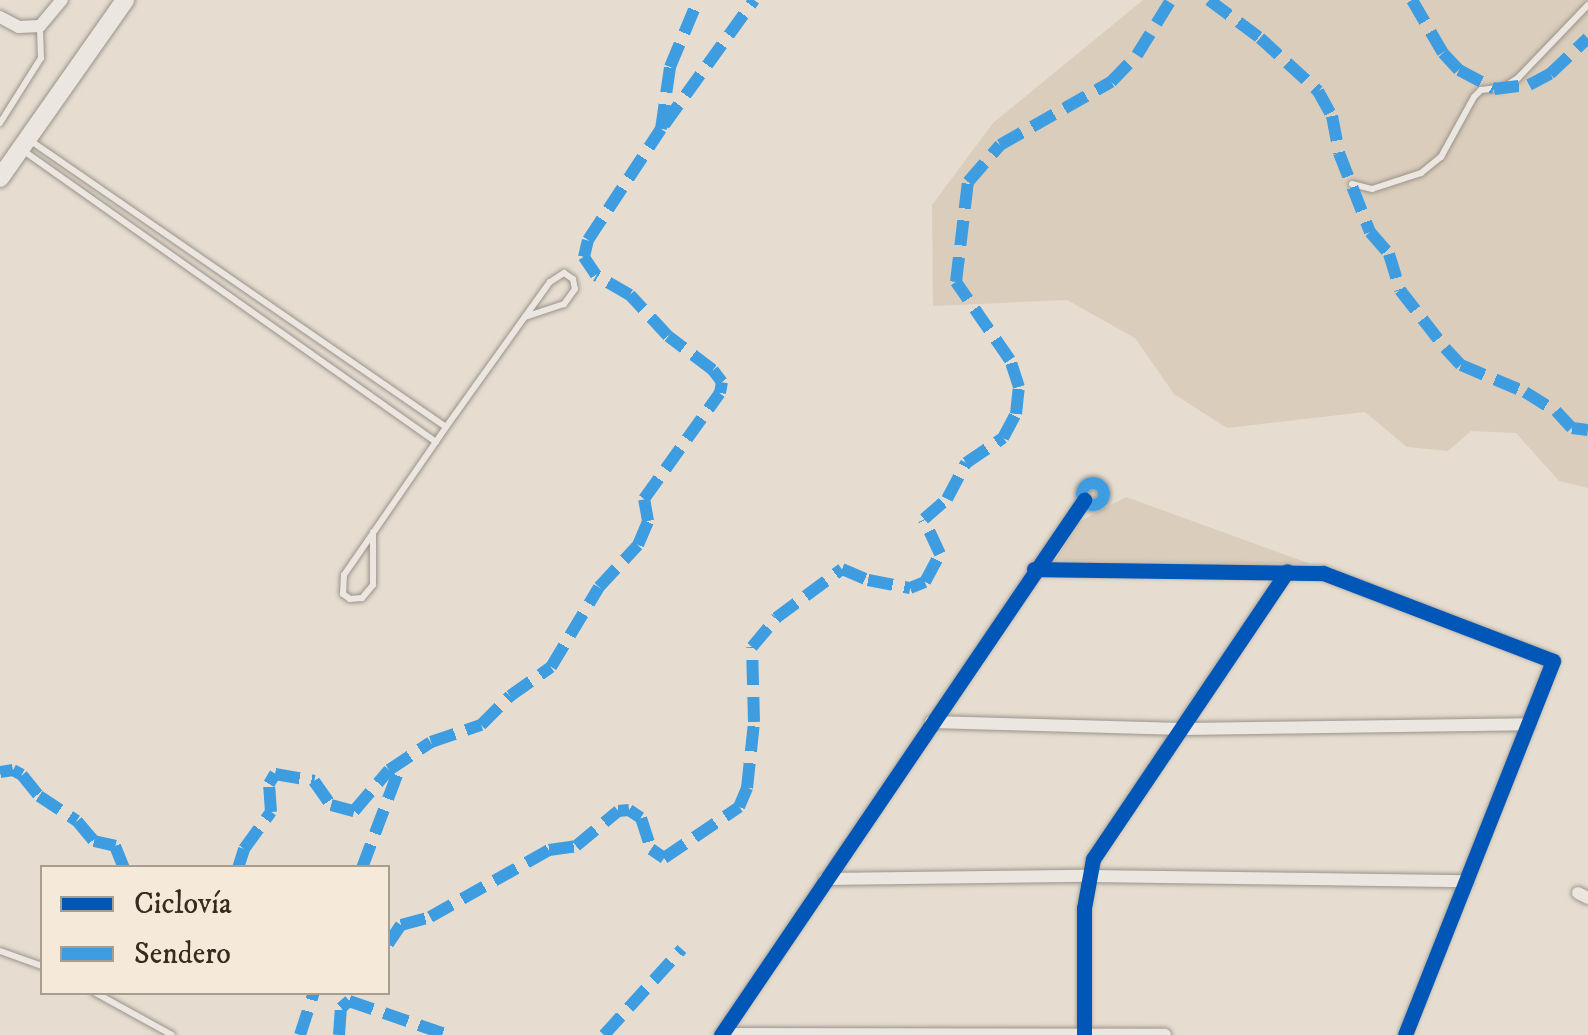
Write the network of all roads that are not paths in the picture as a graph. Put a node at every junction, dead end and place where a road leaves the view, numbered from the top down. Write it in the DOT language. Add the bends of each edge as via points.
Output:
graph roads {
  1 [pos="62,0"];
  2 [pos="125,0"];
  3 [pos="1588,5"];
  4 [pos="0,17"];
  5 [pos="40,26"];
  6 [pos="0,123"];
  7 [pos="24,144"];
  8 [pos="0,178"];
  9 [pos="1352,184"];
  10 [pos="525,317"];
  11 [pos="446,427"];
  12 [pos="436,442"];
  13 [pos="1084,500"];
  14 [pos="374,532"];
  15 [pos="1034,569"];
  16 [pos="1287,571"];
  17 [pos="931,722"];
  18 [pos="1529,724"];
  19 [pos="1182,729"];
  20 [pos="1088,876"];
  21 [pos="825,879"];
  22 [pos="1467,880"];
  23 [pos="0,950"];
  24 [pos="40,965"];
  25 [pos="99,995"];
  26 [pos="721,1034"];
  27 [pos="172,1035"];
  28 [pos="1084,1035"];
  29 [pos="1165,1035"];
  30 [pos="1406,1035"];
  1 -- 5 [label="street"];
  2 -- 7 [label="street"];
  3 -- 9 [label="lane" via="1518,78 1474,97 1441,157 1421,173 1372,189"];
  4 -- 5 [label="street" via="19,27"];
  5 -- 6 [label="lane" via="41,58"];
  7 -- 8 [label="street"];
  7 -- 11 [label="lane"];
  7 -- 12 [label="lane"];
  10 -- 10 [label="lane" via="564,304 573,279 557,274"];
  10 -- 11 [label="lane"];
  11 -- 12 [label="lane"];
  12 -- 14 [label="lane"];
  13 -- 15 [label="street"];
  14 -- 14 [label="lane" via="344,575 343,594 350,599 362,598 373,585"];
  15 -- 16 [label="street"];
  15 -- 17 [label="street"];
  16 -- 18 [label="street" via="1323,573 1553,661"];
  16 -- 19 [label="street"];
  17 -- 19 [label="street"];
  17 -- 21 [label="street"];
  18 -- 19 [label="street"];
  18 -- 22 [label="street"];
  19 -- 20 [label="street" via="1098,851"];
  20 -- 21 [label="street"];
  20 -- 22 [label="street"];
  20 -- 28 [label="street"];
  21 -- 26 [label="street"];
  22 -- 30 [label="street"];
  23 -- 24 [label="lane"];
  25 -- 27 [label="lane"];
  26 -- 28 [label="street"];
  28 -- 29 [label="street"];
}
